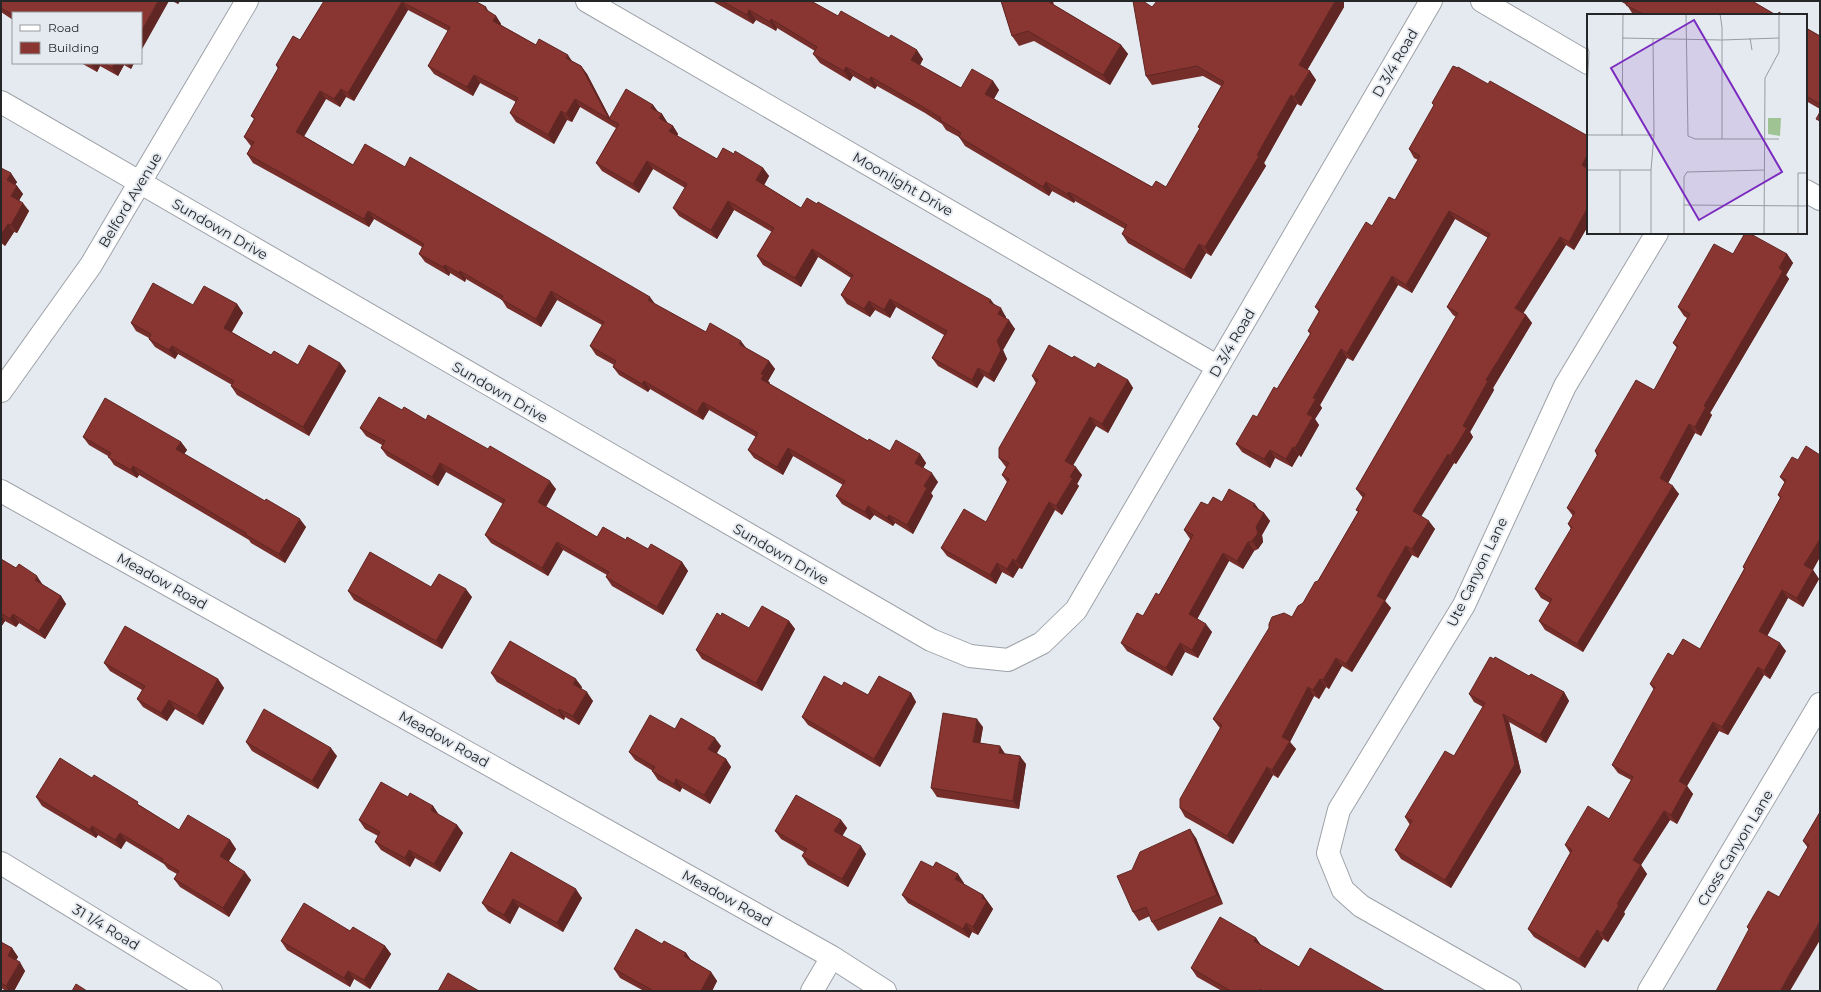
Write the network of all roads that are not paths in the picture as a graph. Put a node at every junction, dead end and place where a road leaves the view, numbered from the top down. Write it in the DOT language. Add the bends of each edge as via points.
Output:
graph roads {
  1 [pos="247,1"];
  2 [pos="587,1"];
  3 [pos="1431,1"];
  4 [pos="1482,1"];
  5 [pos="1587,62"];
  6 [pos="1,102"];
  7 [pos="140,183"];
  8 [pos="1807,192"];
  9 [pos="1820,199"];
  10 [pos="1656,234"];
  11 [pos="1218,367"];
  12 [pos="1,391"];
  13 [pos="1,491"];
  14 [pos="1008,660"];
  15 [pos="1820,704"];
  16 [pos="1,863"];
  17 [pos="832,957"];
  18 [pos="211,991"];
  19 [pos="812,991"];
  20 [pos="885,991"];
  21 [pos="1510,991"];
  22 [pos="1649,991"];
  1 -- 7 [label="street, Belford Avenue"];
  2 -- 11 [label="street, Moonlight Drive"];
  3 -- 11 [label="street, D 3/4 Road"];
  4 -- 5 [label="street"];
  6 -- 7 [label="street, Sundown Drive"];
  7 -- 12 [label="street, Belford Avenue" via="91,265"];
  7 -- 14 [label="street, Sundown Drive" via="931,640 970,656"];
  8 -- 9 [label="street"];
  10 -- 21 [label="street, Ute Canyon Lane" via="1565,386 1464,606 1339,810 1328,853 1343,890 1361,906"];
  11 -- 14 [label="street, D 3/4 Road" via="1076,610 1042,643"];
  13 -- 17 [label="street, Meadow Road"];
  15 -- 22 [label="street, Cross Canyon Lane"];
  16 -- 18 [label="street, 31 1/4 Road"];
  17 -- 19 [label="street"];
  17 -- 20 [label="street, Meadow Road"];
}
